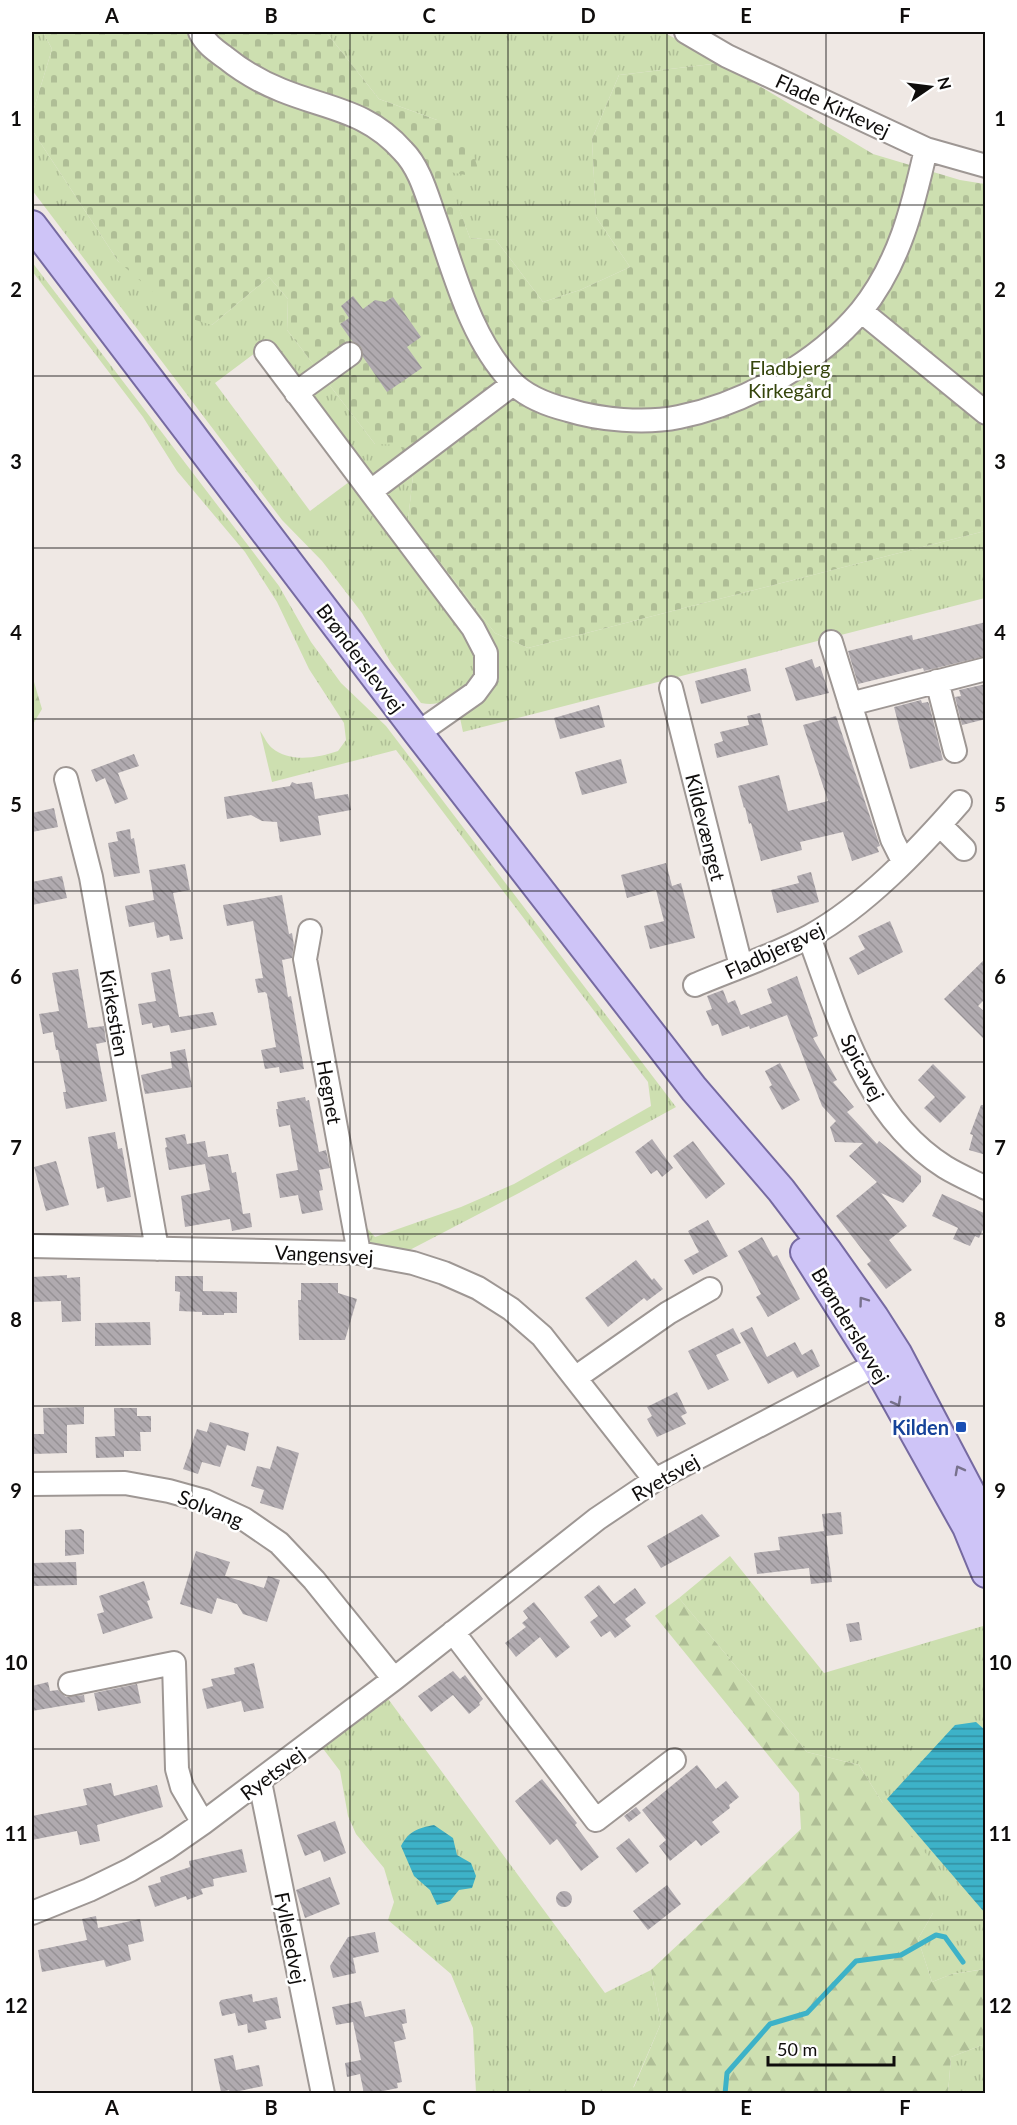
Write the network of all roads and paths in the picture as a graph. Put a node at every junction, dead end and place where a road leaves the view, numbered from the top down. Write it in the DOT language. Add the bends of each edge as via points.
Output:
graph roads {
  1 [pos="200,32"];
  2 [pos="686,32"];
  3 [pos="926,149"];
  4 [pos="986,166"];
  5 [pos="32,225"];
  6 [pos="861,311"];
  7 [pos="266,352"];
  8 [pos="350,354"];
  9 [pos="513,384"];
  10 [pos="296,393"];
  11 [pos="986,413"];
  12 [pos="371,491"];
  13 [pos="831,642"];
  14 [pos="986,669"];
  15 [pos="937,681"];
  16 [pos="671,688"];
  17 [pos="850,704"];
  18 [pos="418,733"];
  19 [pos="955,751"];
  20 [pos="66,779"];
  21 [pos="960,802"];
  22 [pos="940,825"];
  23 [pos="964,849"];
  24 [pos="903,861"];
  25 [pos="310,931"];
  26 [pos="808,937"];
  27 [pos="741,966"];
  28 [pos="695,985"];
  29 [pos="986,1188"];
  30 [pos="32,1246"];
  31 [pos="157,1249"];
  32 [pos="359,1252"];
  33 [pos="710,1289"];
  34 [pos="886,1358"];
  35 [pos="575,1378"];
  36 [pos="655,1480"];
  37 [pos="32,1484"];
  38 [pos="986,1522"];
  39 [pos="986,1574"];
  40 [pos="453,1632"];
  41 [pos="394,1679"];
  42 [pos="70,1684"];
  43 [pos="674,1760"];
  44 [pos="260,1782"];
  45 [pos="203,1823"];
  46 [pos="32,1913"];
  47 [pos="322,2094"];
  1 -- 9 [label="street" via="206,43 243,72 382,130 406,153 423,185 476,330"];
  2 -- 3 [label="street, Flade Kirkevej" via="727,56"];
  3 -- 4 [label="street, Flade Kirkevej"];
  3 -- 6 [label="street" via="900,247"];
  5 -- 18 [label="main road, Brønderslevvej"];
  6 -- 9 [label="street" via="794,370 709,409 677,417 589,417 546,404"];
  6 -- 11 [label="street"];
  7 -- 10 [label="street"];
  8 -- 10 [label="street"];
  9 -- 12 [label="street"];
  10 -- 12 [label="street"];
  12 -- 18 [label="street" via="473,628 486,653 486,678 475,693"];
  13 -- 17 [label="street"];
  14 -- 15 [label="street"];
  15 -- 17 [label="street"];
  15 -- 19 [label="street"];
  16 -- 27 [label="street, Kildevænget"];
  17 -- 24 [label="street" via="892,839"];
  18 -- 34 [label="main road, Brønderslevvej" via="694,1089 810,1259"];
  20 -- 31 [label="street, Kirkestien" via="91,877"];
  21 -- 22 [label="street, Fladbjergvej"];
  22 -- 23 [label="street"];
  22 -- 24 [label="street, Fladbjergvej"];
  24 -- 26 [label="street, Fladbjergvej" via="841,917"];
  25 -- 32 [label="street, Hegnet" via="305,959"];
  26 -- 27 [label="street, Fladbjergvej"];
  26 -- 29 [label="street, Spicavej" via="854,1058 877,1100 910,1139 944,1166"];
  27 -- 28 [label="street, Fladbjergvej"];
  30 -- 31 [label="street, Vangensvej"];
  31 -- 32 [label="street, Vangensvej"];
  32 -- 35 [label="street, Vangensvej" via="413,1263 478,1288 542,1336"];
  33 -- 35 [label="street" via="668,1313"];
  34 -- 36 [label="street, Ryetsvej"];
  38 -- 34 [label="main road, Brønderslevvej, one-way"];
  34 -- 39 [label="main road, Brønderslevvej, one-way"];
  35 -- 36 [label="street, Vangensvej"];
  36 -- 40 [label="street, Ryetsvej" via="597,1519"];
  37 -- 41 [label="street, Solvang" via="124,1483 206,1501 244,1519 279,1544 314,1580"];
  40 -- 41 [label="street, Ryetsvej"];
  40 -- 43 [label="street" via="596,1820"];
  41 -- 44 [label="street, Ryetsvej"];
  42 -- 45 [label="street" via="174,1663 177,1768 182,1787"];
  44 -- 45 [label="street, Ryetsvej"];
  44 -- 47 [label="street, Fylleledvej"];
  45 -- 46 [label="street, Ryetsvej" via="130,1870"];
}
